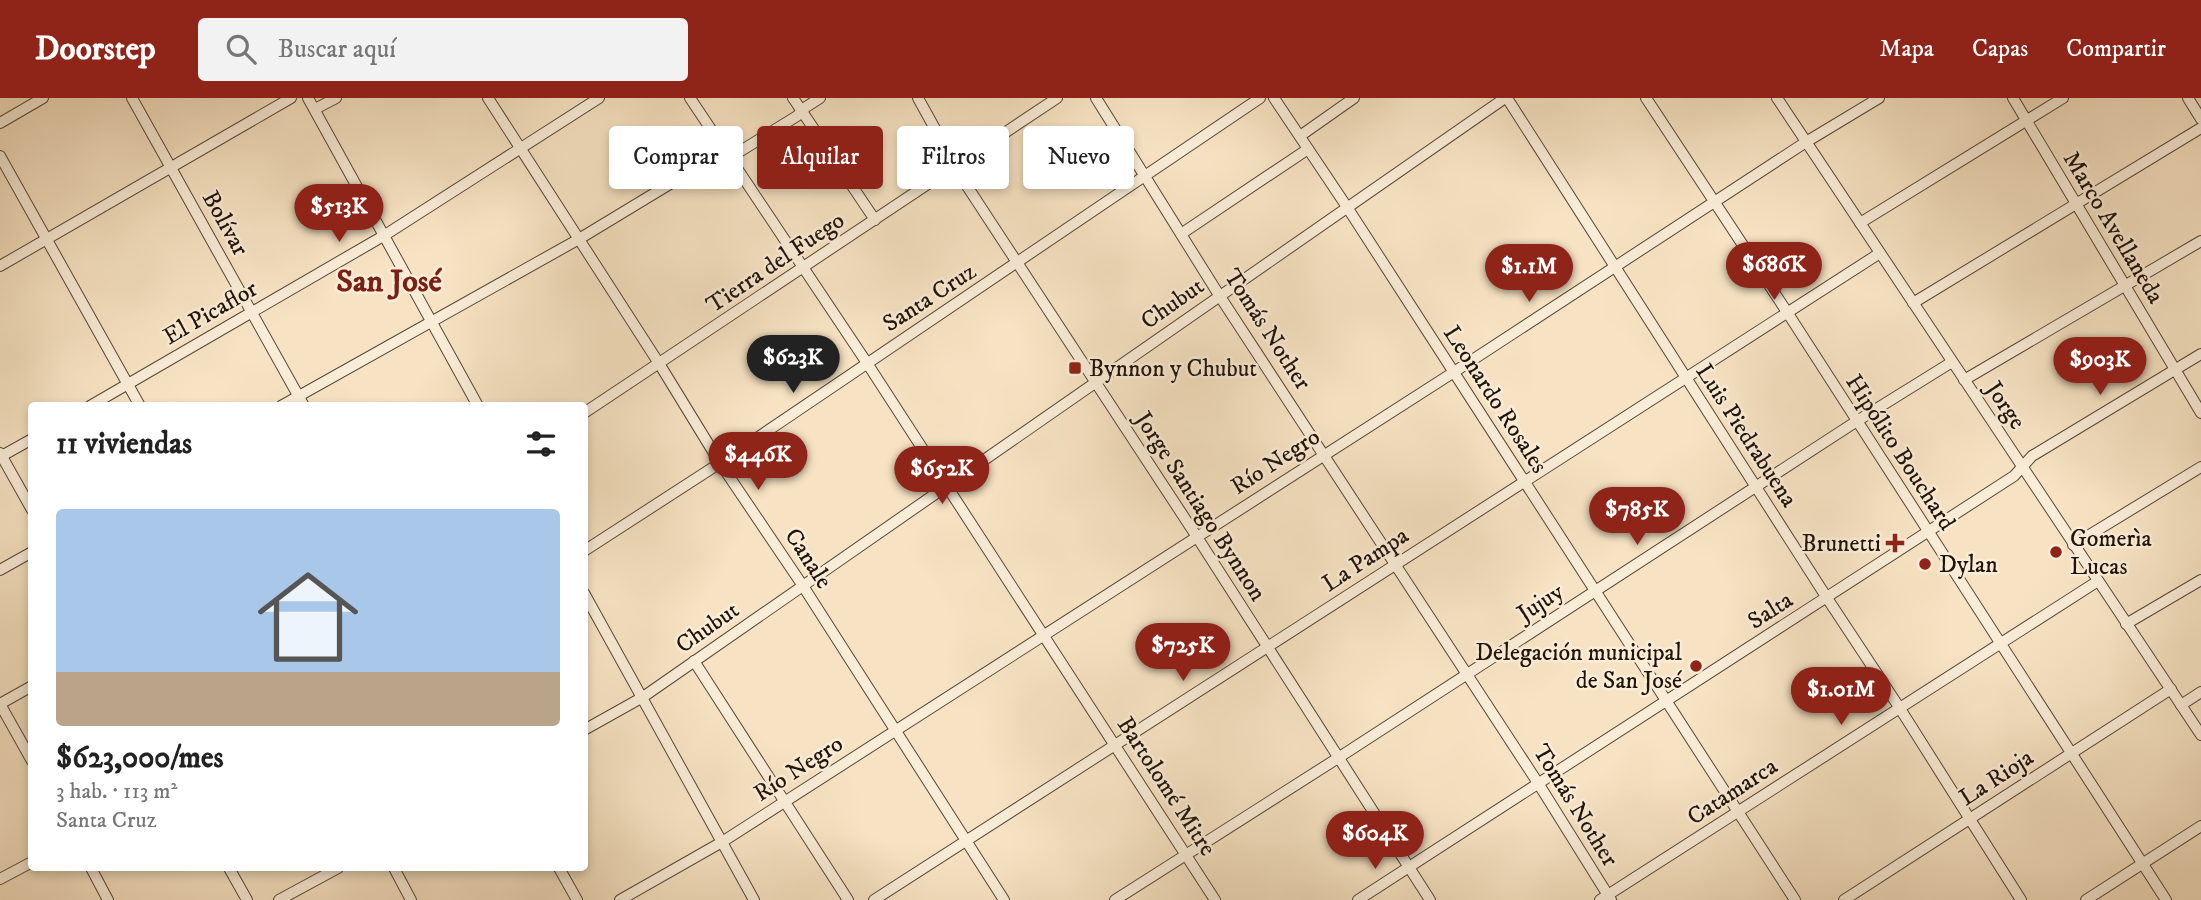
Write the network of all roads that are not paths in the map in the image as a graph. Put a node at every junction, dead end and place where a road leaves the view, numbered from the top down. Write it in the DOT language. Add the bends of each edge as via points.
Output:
graph roads {
  1 [pos="43,98"];
  2 [pos="132,98"];
  3 [pos="291,98"];
  4 [pos="309,98"];
  5 [pos="336,98"];
  6 [pos="488,98"];
  7 [pos="599,98"];
  8 [pos="690,98"];
  9 [pos="793,98"];
  10 [pos="820,98"];
  11 [pos="918,98"];
  12 [pos="1057,98"];
  13 [pos="1096,98"];
  14 [pos="1260,98"];
  15 [pos="1274,98"];
  16 [pos="1354,98"];
  17 [pos="1506,98"];
  18 [pos="1646,98"];
  19 [pos="1777,98"];
  20 [pos="1879,98"];
  21 [pos="2013,98"];
  22 [pos="2063,98"];
  23 [pos="2188,98"];
  24 [pos="315,109"];
  25 [pos="802,111"];
  26 [pos="2201,119"];
  27 [pos="2026,120"];
  28 [pos="0,123"];
  29 [pos="710,126"];
  30 [pos="933,126"];
  31 [pos="2201,128"];
  32 [pos="1009,130"];
  33 [pos="1300,136"];
  34 [pos="1806,142"];
  35 [pos="743,146"];
  36 [pos="521,149"];
  37 [pos="1308,149"];
  38 [pos="0,156"];
  39 [pos="171,167"];
  40 [pos="743,175"];
  41 [pos="1145,176"];
  42 [pos="667,189"];
  43 [pos="921,189"];
  44 [pos="970,189"];
  45 [pos="1714,201"];
  46 [pos="2076,204"];
  47 [pos="1347,206"];
  48 [pos="875,220"];
  49 [pos="1860,223"];
  50 [pos="1181,234"];
  51 [pos="385,235"];
  52 [pos="47,239"];
  53 [pos="579,239"];
  54 [pos="2201,241"];
  55 [pos="1880,253"];
  56 [pos="1017,264"];
  57 [pos="0,267"];
  58 [pos="805,267"];
  59 [pos="1613,267"];
  60 [pos="2126,286"];
  61 [pos="1220,295"];
  62 [pos="1913,303"];
  63 [pos="252,312"];
  64 [pos="1787,312"];
  65 [pos="431,321"];
  66 [pos="2201,354"];
  67 [pos="1952,362"];
  68 [pos="867,363"];
  69 [pos="660,365"];
  70 [pos="2175,369"];
  71 [pos="1454,372"];
  72 [pos="1685,378"];
  73 [pos="1964,380"];
  74 [pos="1096,383"];
  75 [pos="128,385"];
  76 [pos="301,401"];
  77 [pos="97,402"];
  78 [pos="137,402"];
  79 [pos="476,402"];
  80 [pos="588,410"];
  81 [pos="2201,413"];
  82 [pos="1857,421"];
  83 [pos="28,441"];
  84 [pos="1324,454"];
  85 [pos="0,455"];
  86 [pos="720,464"];
  87 [pos="2022,467"];
  88 [pos="2201,467"];
  89 [pos="1523,481"];
  90 [pos="947,485"];
  91 [pos="1756,487"];
  92 [pos="28,503"];
  93 [pos="1928,533"];
  94 [pos="1197,537"];
  95 [pos="2073,545"];
  96 [pos="588,548"];
  97 [pos="28,554"];
  98 [pos="1395,565"];
  99 [pos="0,570"];
  100 [pos="2201,580"];
  101 [pos="2098,581"];
  102 [pos="803,586"];
  103 [pos="1596,592"];
  104 [pos="1827,598"];
  105 [pos="588,600"];
  106 [pos="2126,624"];
  107 [pos="1043,634"];
  108 [pos="2000,642"];
  109 [pos="1267,648"];
  110 [pos="695,661"];
  111 [pos="1467,674"];
  112 [pos="28,688"];
  113 [pos="2171,689"];
  114 [pos="2201,692"];
  115 [pos="643,697"];
  116 [pos="1667,701"];
  117 [pos="0,704"];
  118 [pos="2180,705"];
  119 [pos="1899,708"];
  120 [pos="588,728"];
  121 [pos="895,731"];
  122 [pos="2201,735"];
  123 [pos="1116,744"];
  124 [pos="28,754"];
  125 [pos="2070,754"];
  126 [pos="1338,758"];
  127 [pos="1538,783"];
  128 [pos="783,802"];
  129 [pos="1737,812"];
  130 [pos="1969,820"];
  131 [pos="2201,826"];
  132 [pos="966,840"];
  133 [pos="722,842"];
  134 [pos="1186,854"];
  135 [pos="2142,863"];
  136 [pos="28,864"];
  137 [pos="1409,867"];
  138 [pos="93,871"];
  139 [pos="231,871"];
  140 [pos="332,871"];
  141 [pos="396,871"];
  142 [pos="561,871"];
  143 [pos="0,879"];
  144 [pos="1607,898"];
  145 [pos="108,900"];
  146 [pos="247,900"];
  147 [pos="279,900"];
  148 [pos="411,900"];
  149 [pos="577,900"];
  150 [pos="620,900"];
  151 [pos="754,900"];
  152 [pos="848,900"];
  153 [pos="874,900"];
  154 [pos="1004,900"];
  155 [pos="1115,900"];
  156 [pos="1215,900"];
  157 [pos="1358,900"];
  158 [pos="1430,900"];
  159 [pos="1795,900"];
  160 [pos="1844,900"];
  161 [pos="2021,900"];
  162 [pos="2086,900"];
  163 [pos="2166,900"];
  1 -- 28 [label="street"];
  2 -- 39 [label="street, Bolívar"];
  3 -- 39 [label="street"];
  4 -- 24 [label="street"];
  5 -- 24 [label="street"];
  6 -- 36 [label="street, Canale"];
  7 -- 36 [label="street, El Picaflor"];
  8 -- 29 [label="street, Bartolomé Mitre"];
  9 -- 25 [label="street"];
  10 -- 25 [label="street"];
  11 -- 30 [label="street, Jorge Santiago Bynnon"];
  12 -- 32 [label="street, Tierra del Fuego"];
  13 -- 41 [label="street, Tomás Nother"];
  14 -- 41 [label="street, Santa Cruz"];
  15 -- 33 [label="street, Leonardo Rosales"];
  16 -- 33 [label="street"];
  17 -- 47 [label="street, Chubut"];
  17 -- 59 [label="street, Luis Piedrabuena"];
  18 -- 45 [label="street, Hipólito Bouchard"];
  19 -- 34 [label="street, Jorge"];
  20 -- 34 [label="street, Río Negro"];
  21 -- 27 [label="street, Marco Avellaneda"];
  22 -- 27 [label="street"];
  23 -- 26 [label="street"];
  24 -- 51 [label="street"];
  25 -- 35 [label="street"];
  25 -- 48 [label="street"];
  27 -- 46 [label="street, Marco Avellaneda"];
  27 -- 49 [label="street"];
  31 -- 46 [label="street"];
  33 -- 37 [label="street, Leonardo Rosales"];
  34 -- 45 [label="street, Río Negro"];
  34 -- 49 [label="street, Jorge"];
  36 -- 51 [label="street, El Picaflor"];
  36 -- 53 [label="street, Canale"];
  37 -- 47 [label="street, Leonardo Rosales"];
  37 -- 50 [label="street"];
  38 -- 52 [label="street"];
  39 -- 52 [label="street"];
  39 -- 63 [label="street, Bolívar"];
  40 -- 58 [label="street, Bartolomé Mitre"];
  41 -- 50 [label="street, Tomás Nother"];
  41 -- 56 [label="street, Santa Cruz"];
  42 -- 53 [label="street"];
  43 -- 48 [label="street, Tierra del Fuego"];
  44 -- 56 [label="street, Jorge Santiago Bynnon"];
  45 -- 59 [label="street, Río Negro"];
  45 -- 64 [label="street, Hipólito Bouchard"];
  46 -- 60 [label="street, Marco Avellaneda"];
  46 -- 62 [label="street"];
  47 -- 61 [label="street, Chubut"];
  47 -- 71 [label="street, Leonardo Rosales"];
  48 -- 58 [label="street, Tierra del Fuego"];
  49 -- 55 [label="street, Jorge"];
  50 -- 61 [label="street, Tomás Nother"];
  51 -- 63 [label="street, El Picaflor"];
  51 -- 65 [label="street"];
  52 -- 57 [label="street"];
  52 -- 75 [label="street"];
  53 -- 65 [label="street"];
  53 -- 69 [label="street, Canale"];
  54 -- 60 [label="street"];
  55 -- 62 [label="street, Jorge"];
  55 -- 64 [label="street, La Pampa"];
  56 -- 68 [label="street, Santa Cruz"];
  56 -- 74 [label="street, Jorge Santiago Bynnon"];
  58 -- 68 [label="street, Bartolomé Mitre"];
  58 -- 69 [label="street, Tierra del Fuego"];
  59 -- 71 [label="street, Río Negro"];
  59 -- 72 [label="street, Luis Piedrabuena"];
  60 -- 70 [label="street, Marco Avellaneda"];
  60 -- 73 [label="street"];
  61 -- 74 [label="street, Chubut"];
  61 -- 84 [label="street, Tomás Nother"];
  62 -- 67 [label="street, Jorge"];
  63 -- 75 [label="street, El Picaflor"];
  63 -- 76 [label="street, Bolívar"];
  64 -- 72 [label="street, La Pampa"];
  64 -- 82 [label="street, Hipólito Bouchard"];
  65 -- 76 [label="street"];
  65 -- 79 [label="street"];
  66 -- 70 [label="street, Salta"];
  67 -- 73 [label="street, Jorge"];
  67 -- 82 [label="street, Jujuy"];
  68 -- 86 [label="street, Santa Cruz"];
  68 -- 90 [label="street, Bartolomé Mitre"];
  69 -- 80 [label="street, Tierra del Fuego"];
  69 -- 86 [label="street, Canale"];
  70 -- 81 [label="street, Marco Avellaneda"];
  70 -- 87 [label="street, Salta" via="2032,456"];
  71 -- 84 [label="street, Río Negro"];
  71 -- 89 [label="street, Leonardo Rosales"];
  72 -- 89 [label="street, La Pampa"];
  72 -- 91 [label="street, Luis Piedrabuena"];
  73 -- 87 [label="street, Jorge"];
  74 -- 90 [label="street, Chubut"];
  74 -- 94 [label="street, Jorge Santiago Bynnon"];
  75 -- 77 [label="street, El Picaflor"];
  75 -- 78 [label="street"];
  82 -- 91 [label="street, Jujuy"];
  82 -- 93 [label="street, Hipólito Bouchard"];
  83 -- 85 [label="street"];
  84 -- 94 [label="street, Río Negro"];
  84 -- 98 [label="street, Tomás Nother"];
  85 -- 92 [label="street"];
  86 -- 96 [label="street, Santa Cruz"];
  86 -- 102 [label="street, Canale"];
  87 -- 93 [label="street, Salta" via="2014,477"];
  87 -- 95 [label="street, Jorge"];
  88 -- 95 [label="street"];
  89 -- 98 [label="street, La Pampa"];
  89 -- 103 [label="street, Leonardo Rosales"];
  90 -- 102 [label="street, Chubut"];
  90 -- 107 [label="street, Bartolomé Mitre"];
  91 -- 103 [label="street, Jujuy"];
  91 -- 104 [label="street, Luis Piedrabuena"];
  93 -- 104 [label="street, Salta"];
  93 -- 108 [label="street, Hipólito Bouchard"];
  94 -- 107 [label="street, Río Negro"];
  94 -- 109 [label="street, Jorge Santiago Bynnon"];
  95 -- 101 [label="street, Jorge"];
  97 -- 99 [label="street"];
  98 -- 109 [label="street, La Pampa"];
  98 -- 111 [label="street, Tomás Nother"];
  100 -- 106 [label="street"];
  101 -- 106 [label="street, Jorge"];
  101 -- 108 [label="street, Catamarca"];
  102 -- 110 [label="street, Chubut"];
  102 -- 121 [label="street, Canale"];
  103 -- 111 [label="street, Jujuy"];
  103 -- 116 [label="street, Leonardo Rosales"];
  104 -- 116 [label="street, Salta"];
  104 -- 119 [label="street, Luis Piedrabuena"];
  105 -- 115 [label="street"];
  106 -- 113 [label="street, Jorge"];
  107 -- 121 [label="street, Río Negro"];
  107 -- 123 [label="street, Bartolomé Mitre"];
  108 -- 119 [label="street, Catamarca"];
  108 -- 125 [label="street, Hipólito Bouchard"];
  109 -- 123 [label="street, La Pampa"];
  109 -- 126 [label="street, Jorge Santiago Bynnon"];
  110 -- 115 [label="street, Chubut"];
  110 -- 128 [label="street"];
  111 -- 126 [label="street, Jujuy"];
  111 -- 127 [label="street, Tomás Nother"];
  112 -- 117 [label="street"];
  113 -- 118 [label="street, Jorge"];
  113 -- 125 [label="street, La Rioja"];
  114 -- 118 [label="street"];
  115 -- 120 [label="street, Chubut"];
  115 -- 133 [label="street"];
  116 -- 127 [label="street, Salta"];
  116 -- 129 [label="street, Leonardo Rosales"];
  117 -- 124 [label="street"];
  118 -- 122 [label="street, Jorge"];
  119 -- 129 [label="street, Catamarca"];
  119 -- 130 [label="street, Luis Piedrabuena"];
  121 -- 128 [label="street, Río Negro"];
  121 -- 132 [label="street, Canale"];
  123 -- 132 [label="street, La Pampa"];
  123 -- 134 [label="street, Bartolomé Mitre"];
  125 -- 130 [label="street, La Rioja"];
  125 -- 135 [label="street, Hipólito Bouchard"];
  126 -- 134 [label="street, Jujuy"];
  126 -- 137 [label="street, Jorge Santiago Bynnon"];
  127 -- 137 [label="street, Salta"];
  127 -- 144 [label="street, Tomás Nother"];
  128 -- 133 [label="street, Río Negro"];
  128 -- 152 [label="street"];
  129 -- 144 [label="street, Catamarca"];
  129 -- 159 [label="street, Leonardo Rosales"];
  130 -- 160 [label="street, La Rioja"];
  130 -- 161 [label="street, Luis Piedrabuena"];
  131 -- 135 [label="street"];
  132 -- 153 [label="street, La Pampa"];
  132 -- 154 [label="street, Canale"];
  133 -- 150 [label="street, Río Negro"];
  133 -- 151 [label="street"];
  134 -- 155 [label="street, Jujuy"];
  134 -- 156 [label="street, Bartolomé Mitre"];
  135 -- 162 [label="street"];
  135 -- 163 [label="street, Hipólito Bouchard"];
  136 -- 143 [label="street"];
  137 -- 157 [label="street, Salta"];
  137 -- 158 [label="street, Jorge Santiago Bynnon"];
  138 -- 145 [label="street"];
  139 -- 146 [label="street"];
  140 -- 147 [label="street"];
  141 -- 148 [label="street"];
  142 -- 149 [label="street"];
}
